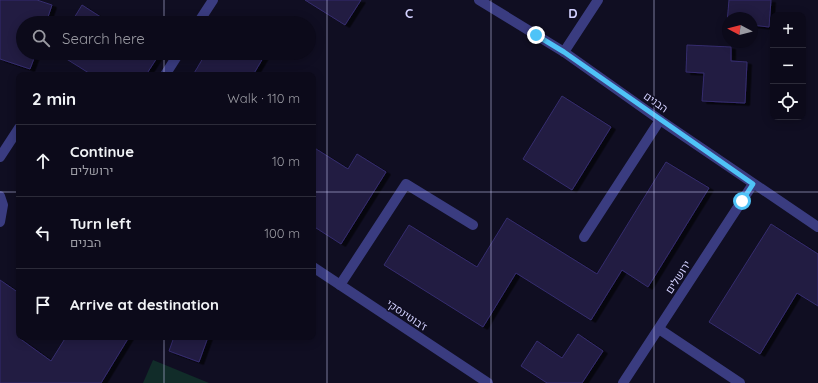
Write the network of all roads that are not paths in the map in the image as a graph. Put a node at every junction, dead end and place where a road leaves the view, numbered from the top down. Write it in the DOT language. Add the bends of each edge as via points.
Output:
graph roads {
  1 [pos="213,0"];
  2 [pos="479,0"];
  3 [pos="598,0"];
  4 [pos="203,16"];
  5 [pos="564,52"];
  6 [pos="175,60"];
  7 [pos="167,72"];
  8 [pos="660,120"];
  9 [pos="16,133"];
  10 [pos="0,157"];
  11 [pos="753,184"];
  12 [pos="0,196"];
  13 [pos="0,222"];
  14 [pos="473,225"];
  15 [pos="818,228"];
  16 [pos="584,237"];
  17 [pos="316,269"];
  18 [pos="340,285"];
  19 [pos="659,329"];
  20 [pos="488,383"];
  21 [pos="623,383"];
  22 [pos="740,383"];
  1 -- 4 [label="street"];
  2 -- 5 [label="street, הבנים"];
  3 -- 5 [label="street"];
  5 -- 8 [label="street, הבנים"];
  6 -- 7 [label="street"];
  8 -- 11 [label="street, הבנים"];
  8 -- 16 [label="street"];
  9 -- 10 [label="street"];
  11 -- 15 [label="street, הבנים"];
  11 -- 19 [label="street, ירושלים"];
  12 -- 13 [label="street" via="3,205"];
  14 -- 18 [label="street" via="406,184"];
  17 -- 18 [label="street, ז'בוטינסקי"];
  18 -- 20 [label="street, ז'בוטינסקי"];
  19 -- 21 [label="street, ירושלים"];
  19 -- 22 [label="street"];
}
